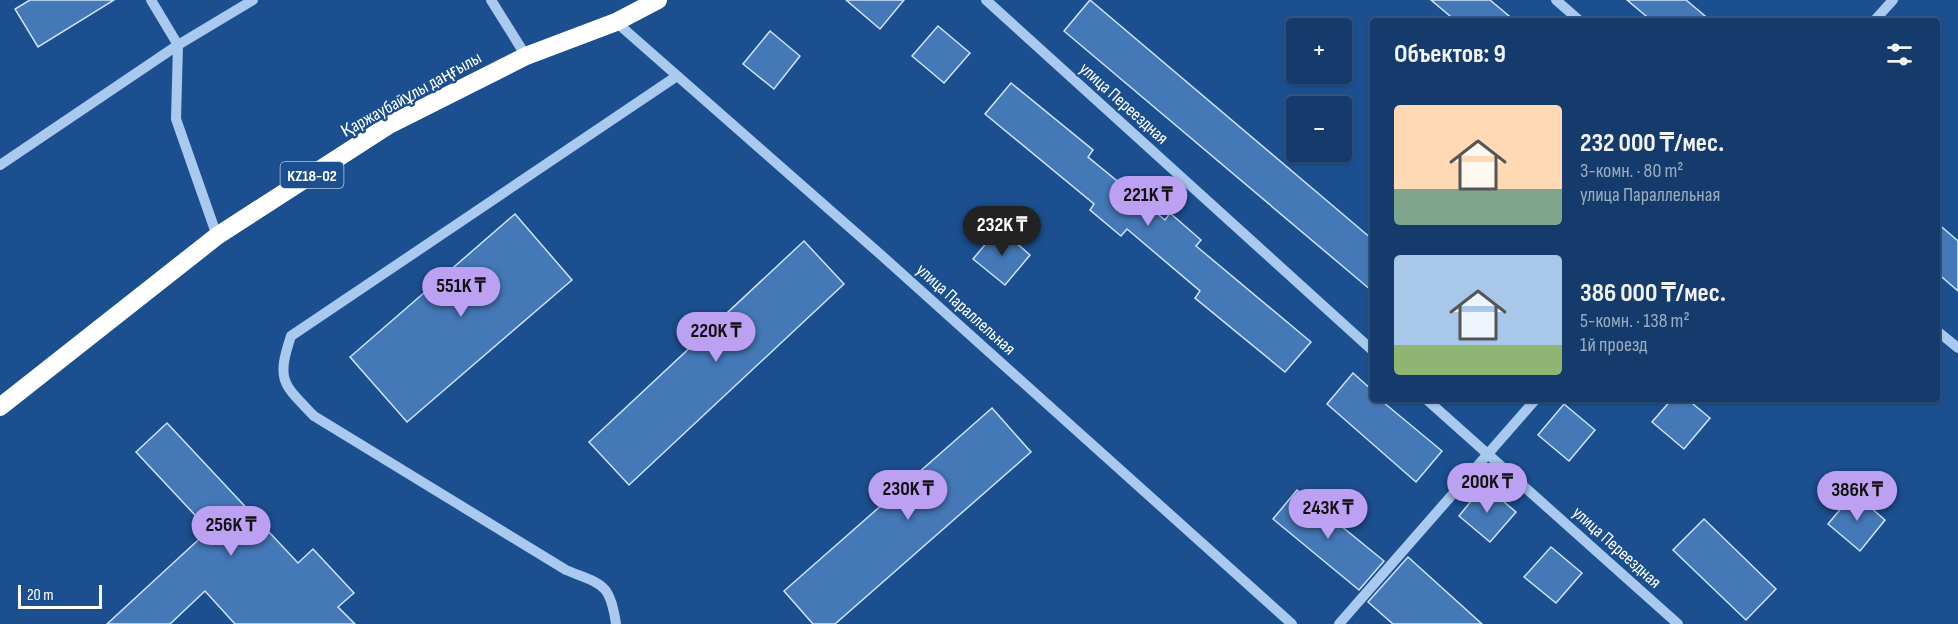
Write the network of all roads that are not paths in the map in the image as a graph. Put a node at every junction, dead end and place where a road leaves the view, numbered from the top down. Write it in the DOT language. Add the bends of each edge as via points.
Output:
graph roads {
  1 [pos="151,0"];
  2 [pos="253,0"];
  3 [pos="491,0"];
  4 [pos="658,0"];
  5 [pos="986,0"];
  6 [pos="1556,0"];
  7 [pos="1893,0"];
  8 [pos="1577,18"];
  9 [pos="1877,18"];
  10 [pos="616,22"];
  11 [pos="178,45"];
  12 [pos="526,56"];
  13 [pos="677,76"];
  14 [pos="0,165"];
  15 [pos="217,236"];
  16 [pos="1940,333"];
  17 [pos="1370,348"];
  18 [pos="1958,348"];
  19 [pos="1429,402"];
  20 [pos="1533,402"];
  21 [pos="0,408"];
  22 [pos="1487,454"];
  23 [pos="616,624"];
  24 [pos="1292,624"];
  25 [pos="1340,624"];
  26 [pos="1678,624"];
  1 -- 11 [label="street"];
  2 -- 11 [label="street"];
  3 -- 12 [label="street"];
  4 -- 10 [label="highway, Қаржаубайұлы даңғылы / KZ18-02"];
  5 -- 17 [label="street, улица Переездная"];
  6 -- 8 [label="street"];
  7 -- 9 [label="street"];
  10 -- 12 [label="highway, Қаржаубайұлы даңғылы / KZ18-02"];
  10 -- 13 [label="street, улица Параллельная"];
  11 -- 14 [label="street"];
  11 -- 15 [label="street" via="176,119"];
  12 -- 15 [label="highway, Қаржаубайұлы даңғылы / KZ18-02" via="389,125"];
  13 -- 23 [label="street" via="291,336 283,360 285,386 314,416 566,570 604,586 613,603"];
  13 -- 24 [label="street, улица Параллельная"];
  15 -- 21 [label="highway, Қаржаубайұлы даңғылы / KZ18-02"];
  16 -- 18 [label="street"];
  19 -- 22 [label="street, улица Переездная"];
  20 -- 22 [label="street"];
  22 -- 25 [label="street"];
  22 -- 26 [label="street, улица Переездная"];
}
